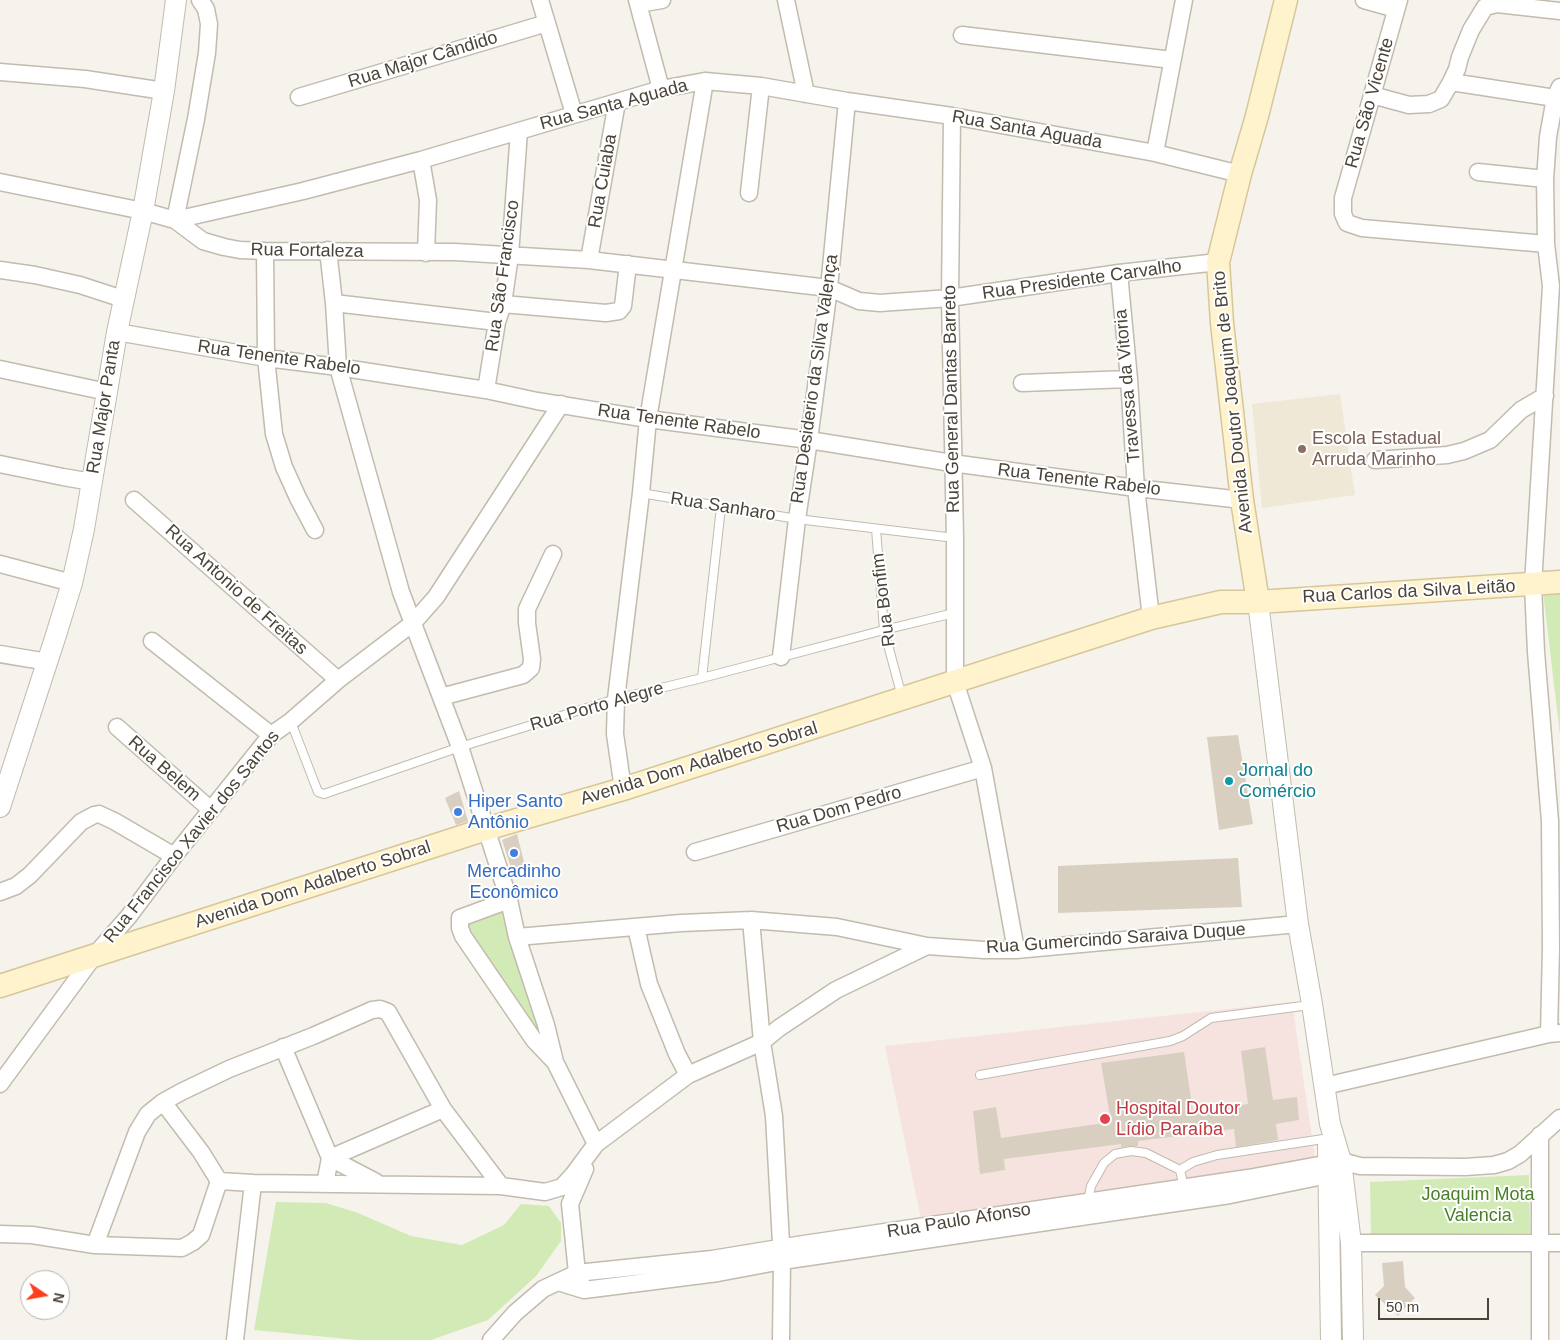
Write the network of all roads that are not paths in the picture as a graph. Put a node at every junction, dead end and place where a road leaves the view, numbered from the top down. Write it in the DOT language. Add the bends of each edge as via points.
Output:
graph roads {
  1 [pos="176,0"];
  2 [pos="200,0"];
  3 [pos="540,0"];
  4 [pos="662,0"];
  5 [pos="786,0"];
  6 [pos="1184,0"];
  7 [pos="1286,0"];
  8 [pos="1364,0"];
  9 [pos="638,2"];
  10 [pos="1397,4"];
  11 [pos="1560,12"];
  12 [pos="547,23"];
  13 [pos="962,35"];
  14 [pos="1172,60"];
  15 [pos="0,72"];
  16 [pos="705,81"];
  17 [pos="1451,82"];
  18 [pos="761,86"];
  19 [pos="661,89"];
  20 [pos="164,91"];
  21 [pos="1558,92"];
  22 [pos="806,94"];
  23 [pos="1372,95"];
  24 [pos="299,97"];
  25 [pos="617,102"];
  26 [pos="846,102"];
  27 [pos="574,114"];
  28 [pos="952,116"];
  29 [pos="520,131"];
  30 [pos="1155,153"];
  31 [pos="420,160"];
  32 [pos="1478,172"];
  33 [pos="1240,174"];
  34 [pos="1545,179"];
  35 [pos="0,182"];
  36 [pos="749,193"];
  37 [pos="143,211"];
  38 [pos="175,220"];
  39 [pos="1546,244"];
  40 [pos="265,250"];
  41 [pos="328,250"];
  42 [pos="426,253"];
  43 [pos="510,255"];
  44 [pos="589,260"];
  45 [pos="1218,262"];
  46 [pos="628,264"];
  47 [pos="672,269"];
  48 [pos="0,270"];
  49 [pos="1119,272"];
  50 [pos="829,288"];
  51 [pos="950,298"];
  52 [pos="123,299"];
  53 [pos="334,303"];
  54 [pos="503,304"];
  55 [pos="497,322"];
  56 [pos="117,332"];
  57 [pos="266,358"];
  58 [pos="338,367"];
  59 [pos="0,369"];
  60 [pos="1130,380"];
  61 [pos="1022,383"];
  62 [pos="486,390"];
  63 [pos="107,392"];
  64 [pos="1545,396"];
  65 [pos="561,404"];
  66 [pos="648,419"];
  67 [pos="809,440"];
  68 [pos="1375,460"];
  69 [pos="952,463"];
  70 [pos="0,464"];
  71 [pos="92,482"];
  72 [pos="1136,488"];
  73 [pos="641,493"];
  74 [pos="134,500"];
  75 [pos="1242,500"];
  76 [pos="720,507"];
  77 [pos="796,519"];
  78 [pos="876,529"];
  79 [pos="315,530"];
  80 [pos="955,538"];
  81 [pos="553,554"];
  82 [pos="0,564"];
  83 [pos="72,582"];
  84 [pos="1560,582"];
  85 [pos="1534,585"];
  86 [pos="1258,602"];
  87 [pos="954,613"];
  88 [pos="1151,618"];
  89 [pos="413,624"];
  90 [pos="884,630"];
  91 [pos="152,641"];
  92 [pos="0,654"];
  93 [pos="781,657"];
  94 [pos="48,662"];
  95 [pos="702,678"];
  96 [pos="338,680"];
  97 [pos="955,682"];
  98 [pos="441,696"];
  99 [pos="616,699"];
  100 [pos="903,699"];
  101 [pos="291,722"];
  102 [pos="117,728"];
  103 [pos="272,736"];
  104 [pos="460,747"];
  105 [pos="983,768"];
  106 [pos="624,789"];
  107 [pos="0,807"];
  108 [pos="212,810"];
  109 [pos="486,829"];
  110 [pos="695,852"];
  111 [pos="174,856"];
  112 [pos="0,892"];
  113 [pos="509,900"];
  114 [pos="750,920"];
  115 [pos="1298,924"];
  116 [pos="636,927"];
  117 [pos="517,937"];
  118 [pos="927,946"];
  119 [pos="1016,950"];
  120 [pos="94,956"];
  121 [pos="0,986"];
  122 [pos="1312,1004"];
  123 [pos="1555,1034"];
  124 [pos="762,1042"];
  125 [pos="283,1047"];
  126 [pos="555,1062"];
  127 [pos="688,1075"];
  128 [pos="980,1075"];
  129 [pos="0,1084"];
  130 [pos="1325,1086"];
  131 [pos="163,1102"];
  132 [pos="443,1109"];
  133 [pos="1560,1118"];
  134 [pos="1331,1133"];
  135 [pos="1540,1135"];
  136 [pos="596,1144"];
  137 [pos="330,1158"];
  138 [pos="1340,1168"];
  139 [pos="1180,1170"];
  140 [pos="219,1181"];
  141 [pos="253,1183"];
  142 [pos="325,1184"];
  143 [pos="380,1184"];
  144 [pos="501,1186"];
  145 [pos="1185,1194"];
  146 [pos="1088,1201"];
  147 [pos="1059,1213"];
  148 [pos="0,1234"];
  149 [pos="1540,1242"];
  150 [pos="1351,1243"];
  151 [pos="1560,1243"];
  152 [pos="95,1245"];
  153 [pos="781,1254"];
  154 [pos="577,1273"];
  155 [pos="558,1282"];
  156 [pos="584,1290"];
  157 [pos="1347,1339"];
  158 [pos="235,1340"];
  159 [pos="491,1340"];
  160 [pos="781,1340"];
  161 [pos="1331,1340"];
  162 [pos="1540,1340"];
  1 -- 20 [label="street, Rua Major Panta"];
  2 -- 38 [label="street" via="206,8 209,24 207,53"];
  3 -- 12 [label="street"];
  4 -- 9 [label="street"];
  5 -- 22 [label="street"];
  6 -- 14 [label="street"];
  7 -- 33 [label="main road, Avenida Doutor Joaquim de Brito"];
  8 -- 10 [label="street, Rua São Vicente"];
  9 -- 19 [label="street"];
  10 -- 23 [label="street, Rua São Vicente"];
  11 -- 17 [label="street" via="1497,4 1485,7 1471,30"];
  12 -- 24 [label="street, Rua Major Cândido"];
  12 -- 27 [label="street"];
  13 -- 14 [label="street"];
  14 -- 30 [label="street"];
  15 -- 20 [label="street" via="85,79"];
  16 -- 18 [label="street, Rua Santa Aguada"];
  16 -- 19 [label="street, Rua Santa Aguada"];
  16 -- 47 [label="street"];
  17 -- 21 [label="street"];
  17 -- 23 [label="street" via="1441,99 1429,104 1409,105"];
  18 -- 22 [label="street, Rua Santa Aguada"];
  18 -- 36 [label="street"];
  19 -- 25 [label="street, Rua Santa Aguada"];
  20 -- 37 [label="street, Rua Major Panta"];
  21 -- 34 [label="street" via="1548,137"];
  22 -- 26 [label="street, Rua Santa Aguada"];
  23 -- 39 [label="street, Rua São Vicente" via="1343,198 1343,214 1347,223 1362,228"];
  25 -- 27 [label="street, Rua Santa Aguada"];
  25 -- 44 [label="street, Rua Cuiaba"];
  26 -- 28 [label="street, Rua Santa Aguada"];
  26 -- 50 [label="street, Rua Desiderio da Silva Valença"];
  27 -- 29 [label="street, Rua Santa Aguada"];
  28 -- 30 [label="street, Rua Santa Aguada"];
  28 -- 51 [label="street, Rua General Dantas Barreto"];
  29 -- 31 [label="street, Rua Santa Aguada"];
  29 -- 43 [label="street, Rua São Francisco"];
  30 -- 33 [label="street, Rua Santa Aguada"];
  31 -- 38 [label="street, Rua Santa Aguada"];
  31 -- 42 [label="street" via="428,200"];
  32 -- 34 [label="street"];
  33 -- 45 [label="main road, Avenida Doutor Joaquim de Brito"];
  34 -- 39 [label="street"];
  35 -- 37 [label="street, Rua Santa Aguada"];
  37 -- 38 [label="street, Rua Santa Aguada"];
  37 -- 52 [label="street, Rua Major Panta"];
  38 -- 40 [label="street, Rua Fortaleza" via="203,241 240,250"];
  39 -- 64 [label="street" via="1550,286"];
  40 -- 41 [label="street, Rua Fortaleza"];
  40 -- 57 [label="street"];
  41 -- 42 [label="street, Rua Fortaleza"];
  41 -- 53 [label="street"];
  42 -- 43 [label="street, Rua Fortaleza"];
  43 -- 44 [label="street, Rua Fortaleza"];
  43 -- 54 [label="street, Rua São Francisco"];
  44 -- 46 [label="street, Rua Fortaleza"];
  45 -- 49 [label="street, Rua Presidente Carvalho"];
  45 -- 75 [label="main road, Avenida Doutor Joaquim de Brito"];
  46 -- 47 [label="street, Rua Fortaleza"];
  46 -- 54 [label="street" via="623,306 619,311 606,313"];
  47 -- 50 [label="street, Rua Fortaleza"];
  47 -- 66 [label="street"];
  48 -- 52 [label="street" via="80,285"];
  49 -- 51 [label="street, Rua Presidente Carvalho"];
  49 -- 60 [label="street, Travessa da Vitoria"];
  50 -- 51 [label="street, Rua Presidente Carvalho" via="859,301 880,303"];
  50 -- 67 [label="street, Rua Desiderio da Silva Valença"];
  51 -- 69 [label="street, Rua General Dantas Barreto"];
  52 -- 56 [label="street, Rua Major Panta"];
  53 -- 55 [label="street"];
  53 -- 58 [label="street"];
  54 -- 55 [label="street, Rua São Francisco"];
  55 -- 62 [label="street, Rua São Francisco"];
  56 -- 57 [label="street, Rua Tenente Rabelo"];
  56 -- 63 [label="street, Rua Major Panta"];
  57 -- 58 [label="street, Rua Tenente Rabelo"];
  57 -- 79 [label="street" via="274,434 284,467"];
  58 -- 62 [label="street, Rua Tenente Rabelo"];
  58 -- 89 [label="street" via="401,592"];
  59 -- 63 [label="street"];
  60 -- 61 [label="street"];
  60 -- 72 [label="street, Travessa da Vitoria"];
  62 -- 65 [label="street, Rua Tenente Rabelo"];
  63 -- 71 [label="street, Rua Major Panta"];
  64 -- 68 [label="street" via="1521,410 1490,440 1464,451 1447,456"];
  64 -- 85 [label="street"];
  65 -- 66 [label="street, Rua Tenente Rabelo"];
  65 -- 89 [label="street, Rua Francisco Xavier dos Santos" via="436,598"];
  66 -- 67 [label="street, Rua Tenente Rabelo"];
  66 -- 73 [label="street"];
  67 -- 69 [label="street, Rua Tenente Rabelo"];
  67 -- 77 [label="street, Rua Desiderio da Silva Valença"];
  69 -- 72 [label="street, Rua Tenente Rabelo"];
  69 -- 80 [label="street, Rua General Dantas Barreto"];
  70 -- 71 [label="street"];
  71 -- 83 [label="street, Rua Major Panta"];
  72 -- 75 [label="street, Rua Tenente Rabelo"];
  72 -- 88 [label="street, Travessa da Vitoria"];
  73 -- 76 [label="lane, Rua Sanharo"];
  73 -- 99 [label="street"];
  74 -- 96 [label="street, Rua Antonio de Freitas"];
  75 -- 86 [label="main road, Avenida Doutor Joaquim de Brito"];
  76 -- 77 [label="lane, Rua Sanharo"];
  76 -- 95 [label="lane"];
  77 -- 78 [label="lane, Rua Sanharo"];
  77 -- 93 [label="street, Rua Desiderio da Silva Valença"];
  78 -- 80 [label="lane, Rua Sanharo"];
  78 -- 90 [label="lane, Rua Bonfim"];
  80 -- 87 [label="street, Rua General Dantas Barreto"];
  81 -- 98 [label="street" via="527,609 531,668 523,675"];
  82 -- 83 [label="street"];
  83 -- 94 [label="street, Rua Major Panta"];
  84 -- 85 [label="main road, Rua Carlos da Silva Leitão"];
  85 -- 86 [label="main road, Rua Carlos da Silva Leitão"];
  85 -- 123 [label="street" via="1536,652 1550,821"];
  86 -- 88 [label="main road, Avenida Dom Adalberto Sobral" via="1221,602"];
  86 -- 115 [label="street"];
  87 -- 90 [label="lane, Rua Porto Alegre"];
  87 -- 97 [label="street, Rua General Dantas Barreto"];
  88 -- 97 [label="main road, Avenida Dom Adalberto Sobral"];
  89 -- 96 [label="street, Rua Francisco Xavier dos Santos"];
  89 -- 98 [label="street"];
  90 -- 93 [label="lane, Rua Porto Alegre"];
  90 -- 100 [label="lane, Rua Bonfim"];
  91 -- 103 [label="street"];
  92 -- 94 [label="street"];
  93 -- 95 [label="lane, Rua Porto Alegre"];
  94 -- 107 [label="street, Rua Major Panta"];
  95 -- 99 [label="lane, Rua Porto Alegre"];
  96 -- 101 [label="street, Rua Francisco Xavier dos Santos"];
  97 -- 100 [label="main road, Avenida Dom Adalberto Sobral"];
  97 -- 105 [label="street, Rua General Dantas Barreto"];
  98 -- 104 [label="street"];
  99 -- 104 [label="lane, Rua Porto Alegre"];
  99 -- 106 [label="street" via="615,734"];
  100 -- 106 [label="main road, Avenida Dom Adalberto Sobral"];
  101 -- 103 [label="street, Rua Francisco Xavier dos Santos"];
  101 -- 104 [label="lane, Rua Porto Alegre" via="318,792 324,794"];
  102 -- 108 [label="street, Rua Belem"];
  103 -- 108 [label="street, Rua Francisco Xavier dos Santos"];
  104 -- 109 [label="street"];
  105 -- 110 [label="street, Rua Dom Pedro"];
  105 -- 119 [label="street, Rua General Dantas Barreto"];
  106 -- 109 [label="main road, Avenida Dom Adalberto Sobral"];
  108 -- 111 [label="street, Rua Francisco Xavier dos Santos"];
  109 -- 113 [label="street"];
  109 -- 120 [label="main road, Avenida Dom Adalberto Sobral"];
  111 -- 112 [label="street" via="99,814 94,815 81,822 30,875 16,886"];
  111 -- 120 [label="street, Rua Francisco Xavier dos Santos"];
  113 -- 117 [label="street"];
  113 -- 126 [label="street" via="460,918 460,928 534,1040"];
  114 -- 116 [label="street, Rua Gumercindo Saraiva Duque"];
  114 -- 118 [label="street, Rua Gumercindo Saraiva Duque" via="837,927"];
  114 -- 124 [label="street"];
  115 -- 119 [label="street, Rua Gumercindo Saraiva Duque"];
  115 -- 122 [label="street"];
  116 -- 117 [label="street, Rua Gumercindo Saraiva Duque"];
  116 -- 127 [label="street" via="649,984"];
  117 -- 126 [label="street"];
  118 -- 119 [label="street, Rua Gumercindo Saraiva Duque"];
  118 -- 124 [label="street" via="836,990"];
  120 -- 121 [label="main road, Avenida Dom Adalberto Sobral"];
  120 -- 129 [label="street, Rua Francisco Xavier dos Santos"];
  122 -- 128 [label="lane" via="1211,1018 1170,1041"];
  122 -- 130 [label="street"];
  123 -- 130 [label="street"];
  124 -- 127 [label="street"];
  124 -- 153 [label="street" via="774,1116"];
  125 -- 131 [label="street"];
  125 -- 132 [label="street" via="372,1010 388,1012"];
  125 -- 137 [label="street"];
  126 -- 136 [label="street"];
  127 -- 136 [label="street"];
  130 -- 134 [label="street"];
  131 -- 140 [label="street"];
  131 -- 152 [label="street" via="148,1114 137,1132"];
  132 -- 137 [label="street"];
  132 -- 144 [label="street"];
  133 -- 135 [label="street, Rua Paulo Afonso"];
  134 -- 138 [label="street"];
  134 -- 139 [label="lane" via="1217,1155 1193,1162"];
  135 -- 138 [label="street, Rua Paulo Afonso" via="1520,1154 1494,1165"];
  135 -- 149 [label="street"];
  136 -- 144 [label="street" via="562,1187 545,1192"];
  136 -- 154 [label="street" via="570,1204"];
  137 -- 142 [label="street"];
  137 -- 143 [label="street"];
  138 -- 145 [label="street, Rua Paulo Afonso" via="1248,1178"];
  138 -- 150 [label="street"];
  138 -- 161 [label="street"];
  139 -- 145 [label="lane"];
  139 -- 146 [label="lane" via="1146,1153 1130,1150 1115,1154 1104,1164 1091,1186"];
  140 -- 141 [label="street"];
  140 -- 152 [label="street" via="201,1235 182,1248"];
  141 -- 142 [label="street"];
  141 -- 158 [label="street"];
  142 -- 143 [label="street"];
  143 -- 144 [label="street"];
  145 -- 146 [label="street, Rua Paulo Afonso"];
  145 -- 147 [label="street, Rua Paulo Afonso"];
  146 -- 147 [label="street, Rua Paulo Afonso"];
  147 -- 153 [label="street, Rua Paulo Afonso"];
  148 -- 152 [label="street" via="32,1235"];
  149 -- 150 [label="street"];
  149 -- 151 [label="street"];
  149 -- 162 [label="street"];
  150 -- 157 [label="street"];
  153 -- 154 [label="street, Rua Paulo Afonso"];
  153 -- 156 [label="street, Rua Paulo Afonso" via="718,1273"];
  153 -- 160 [label="street"];
  154 -- 155 [label="street, Rua Paulo Afonso"];
  154 -- 156 [label="street"];
  155 -- 156 [label="street"];
  155 -- 159 [label="street, Rua Paulo Afonso" via="543,1289 515,1313"];
}
